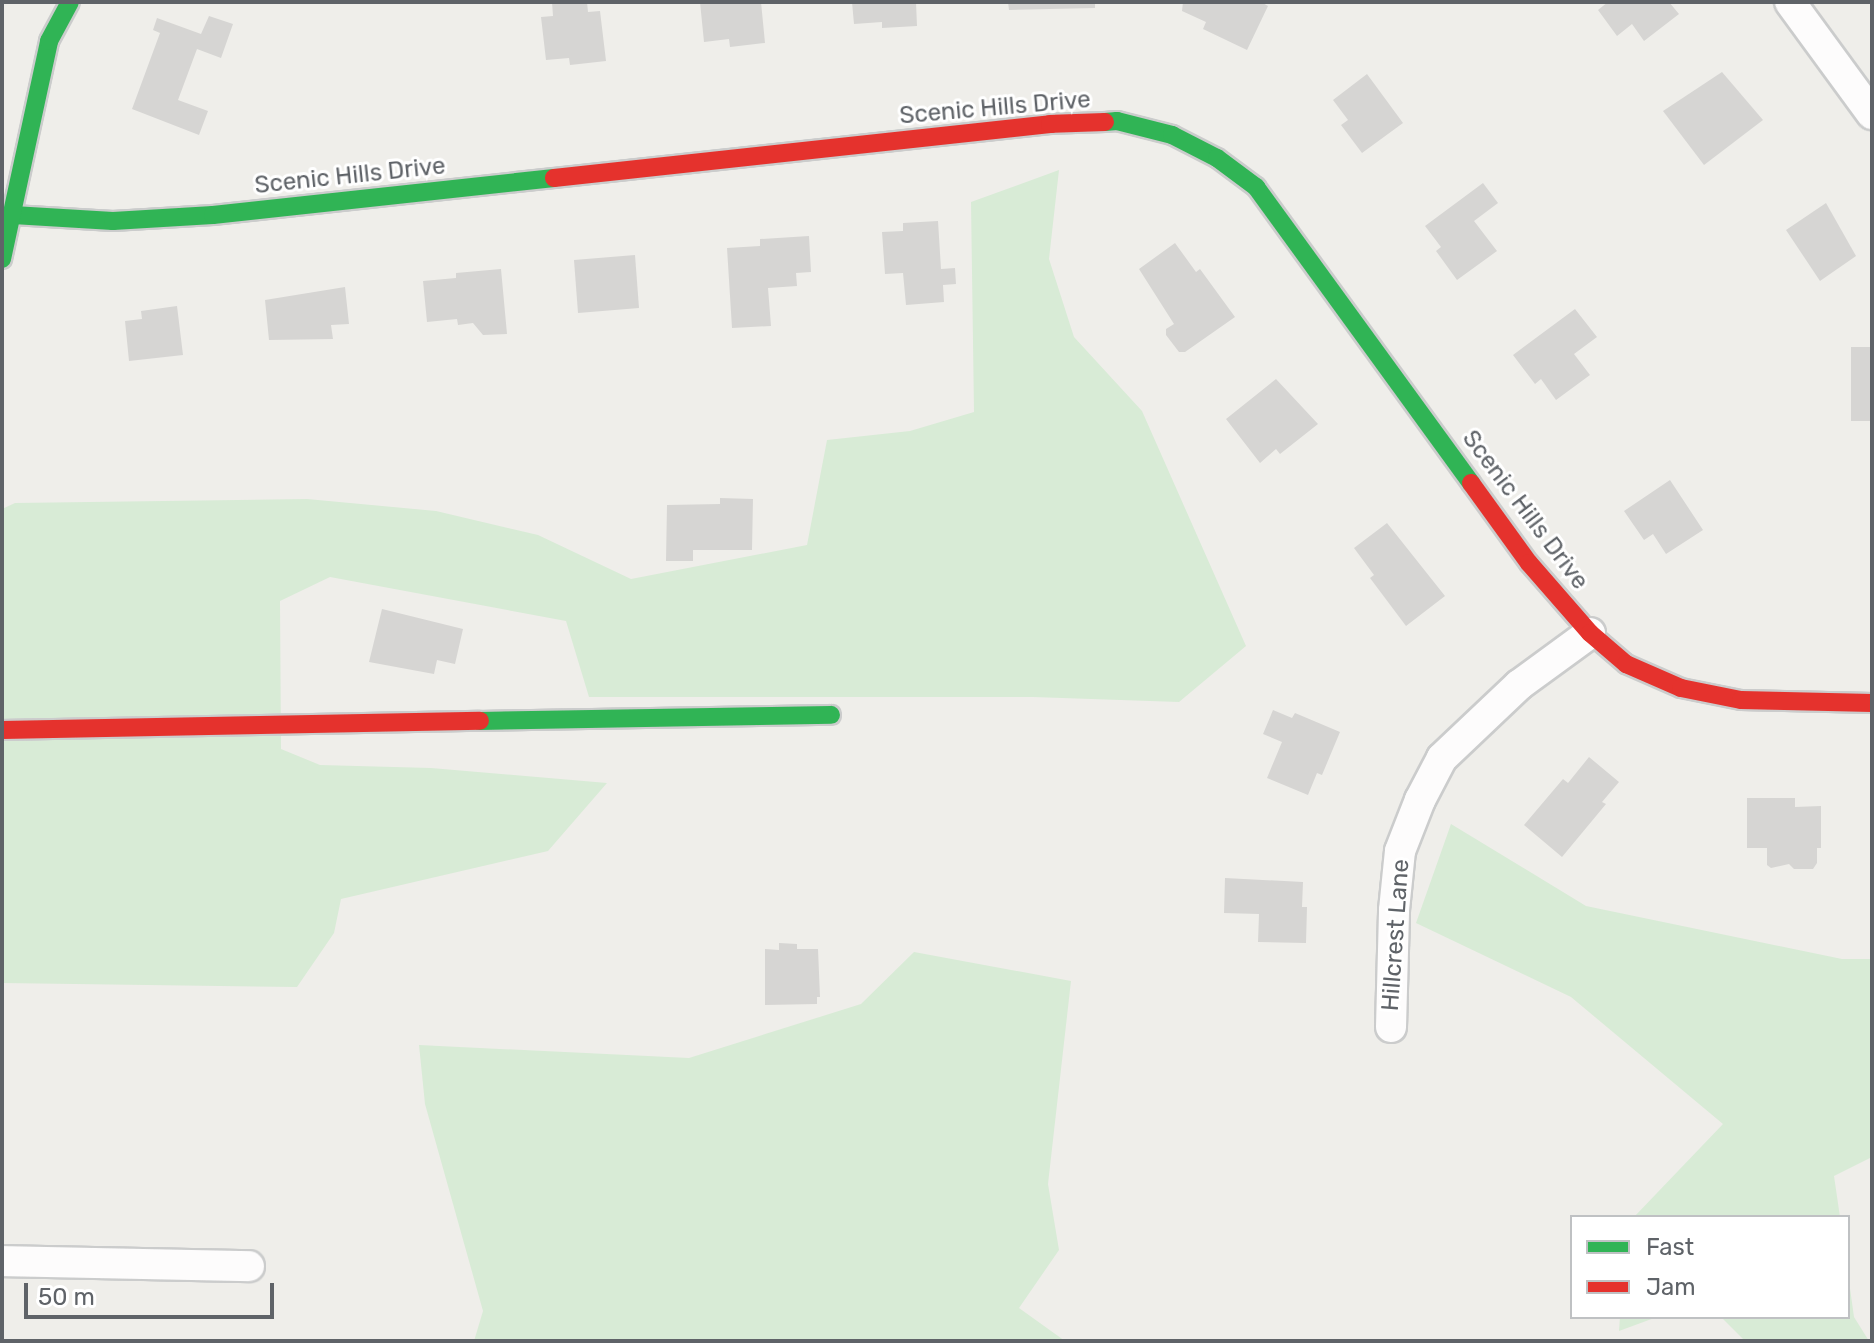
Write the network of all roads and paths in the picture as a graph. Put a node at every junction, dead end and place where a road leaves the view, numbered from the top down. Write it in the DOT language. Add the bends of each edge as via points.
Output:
graph roads {
  1 [pos="70,2"];
  2 [pos="1805,7"];
  3 [pos="1872,114"];
  4 [pos="13,215"];
  5 [pos="2,259"];
  6 [pos="1590,633"];
  7 [pos="1872,703"];
  8 [pos="831,715"];
  9 [pos="2,730"];
  10 [pos="1391,1027"];
  11 [pos="2,1261"];
  12 [pos="249,1266"];
  1 -- 4 [label="street" via="49,41"];
  2 -- 3 [label="street"];
  4 -- 5 [label="street"];
  4 -- 6 [label="street, Scenic Hills Drive" via="113,221 213,215 1050,124 1117,121 1172,135 1217,158 1256,187 1529,563"];
  6 -- 7 [label="street, Scenic Hills Drive" via="1626,664 1681,688 1790,704"];
  6 -- 10 [label="street, Hillcrest Lane" via="1519,685 1442,758 1420,800 1400,851"];
  8 -- 9 [label="street"];
  11 -- 12 [label="street"];
}
